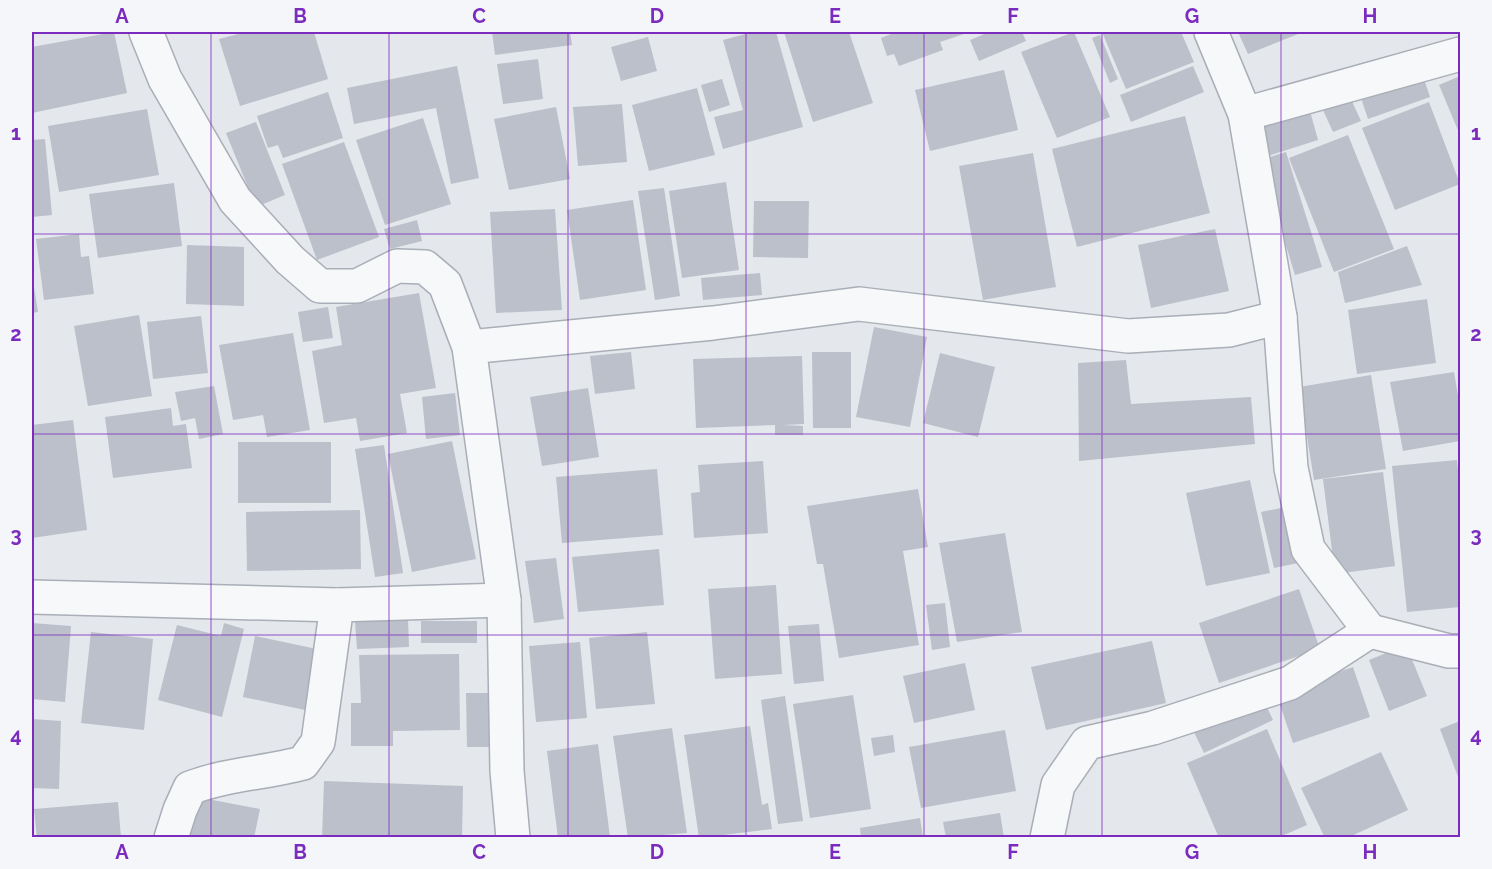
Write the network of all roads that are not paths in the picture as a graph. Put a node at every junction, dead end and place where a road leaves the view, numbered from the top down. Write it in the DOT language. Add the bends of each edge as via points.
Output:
graph roads {
  1 [pos="146,32"];
  2 [pos="1211,32"];
  3 [pos="1461,54"];
  4 [pos="1245,114"];
  5 [pos="1280,317"];
  6 [pos="469,347"];
  7 [pos="32,597"];
  8 [pos="504,600"];
  9 [pos="337,604"];
  10 [pos="1370,631"];
  11 [pos="1461,651"];
  12 [pos="171,837"];
  13 [pos="513,837"];
  14 [pos="1047,837"];
  1 -- 6 [label="street" via="165,79 235,200 290,260 320,285 357,286 397,266 425,267 445,284"];
  2 -- 4 [label="street"];
  3 -- 4 [label="street"];
  4 -- 5 [label="street"];
  5 -- 6 [label="street" via="1229,330 1128,336 859,304"];
  5 -- 10 [label="street" via="1291,468 1308,549"];
  6 -- 8 [label="street"];
  7 -- 9 [label="street"];
  8 -- 9 [label="street"];
  8 -- 13 [label="street" via="507,771"];
  9 -- 12 [label="street" via="318,742 303,763 216,778 190,788"];
  10 -- 11 [label="street"];
  10 -- 14 [label="street" via="1290,682 1153,728 1087,743 1058,785"];
}
